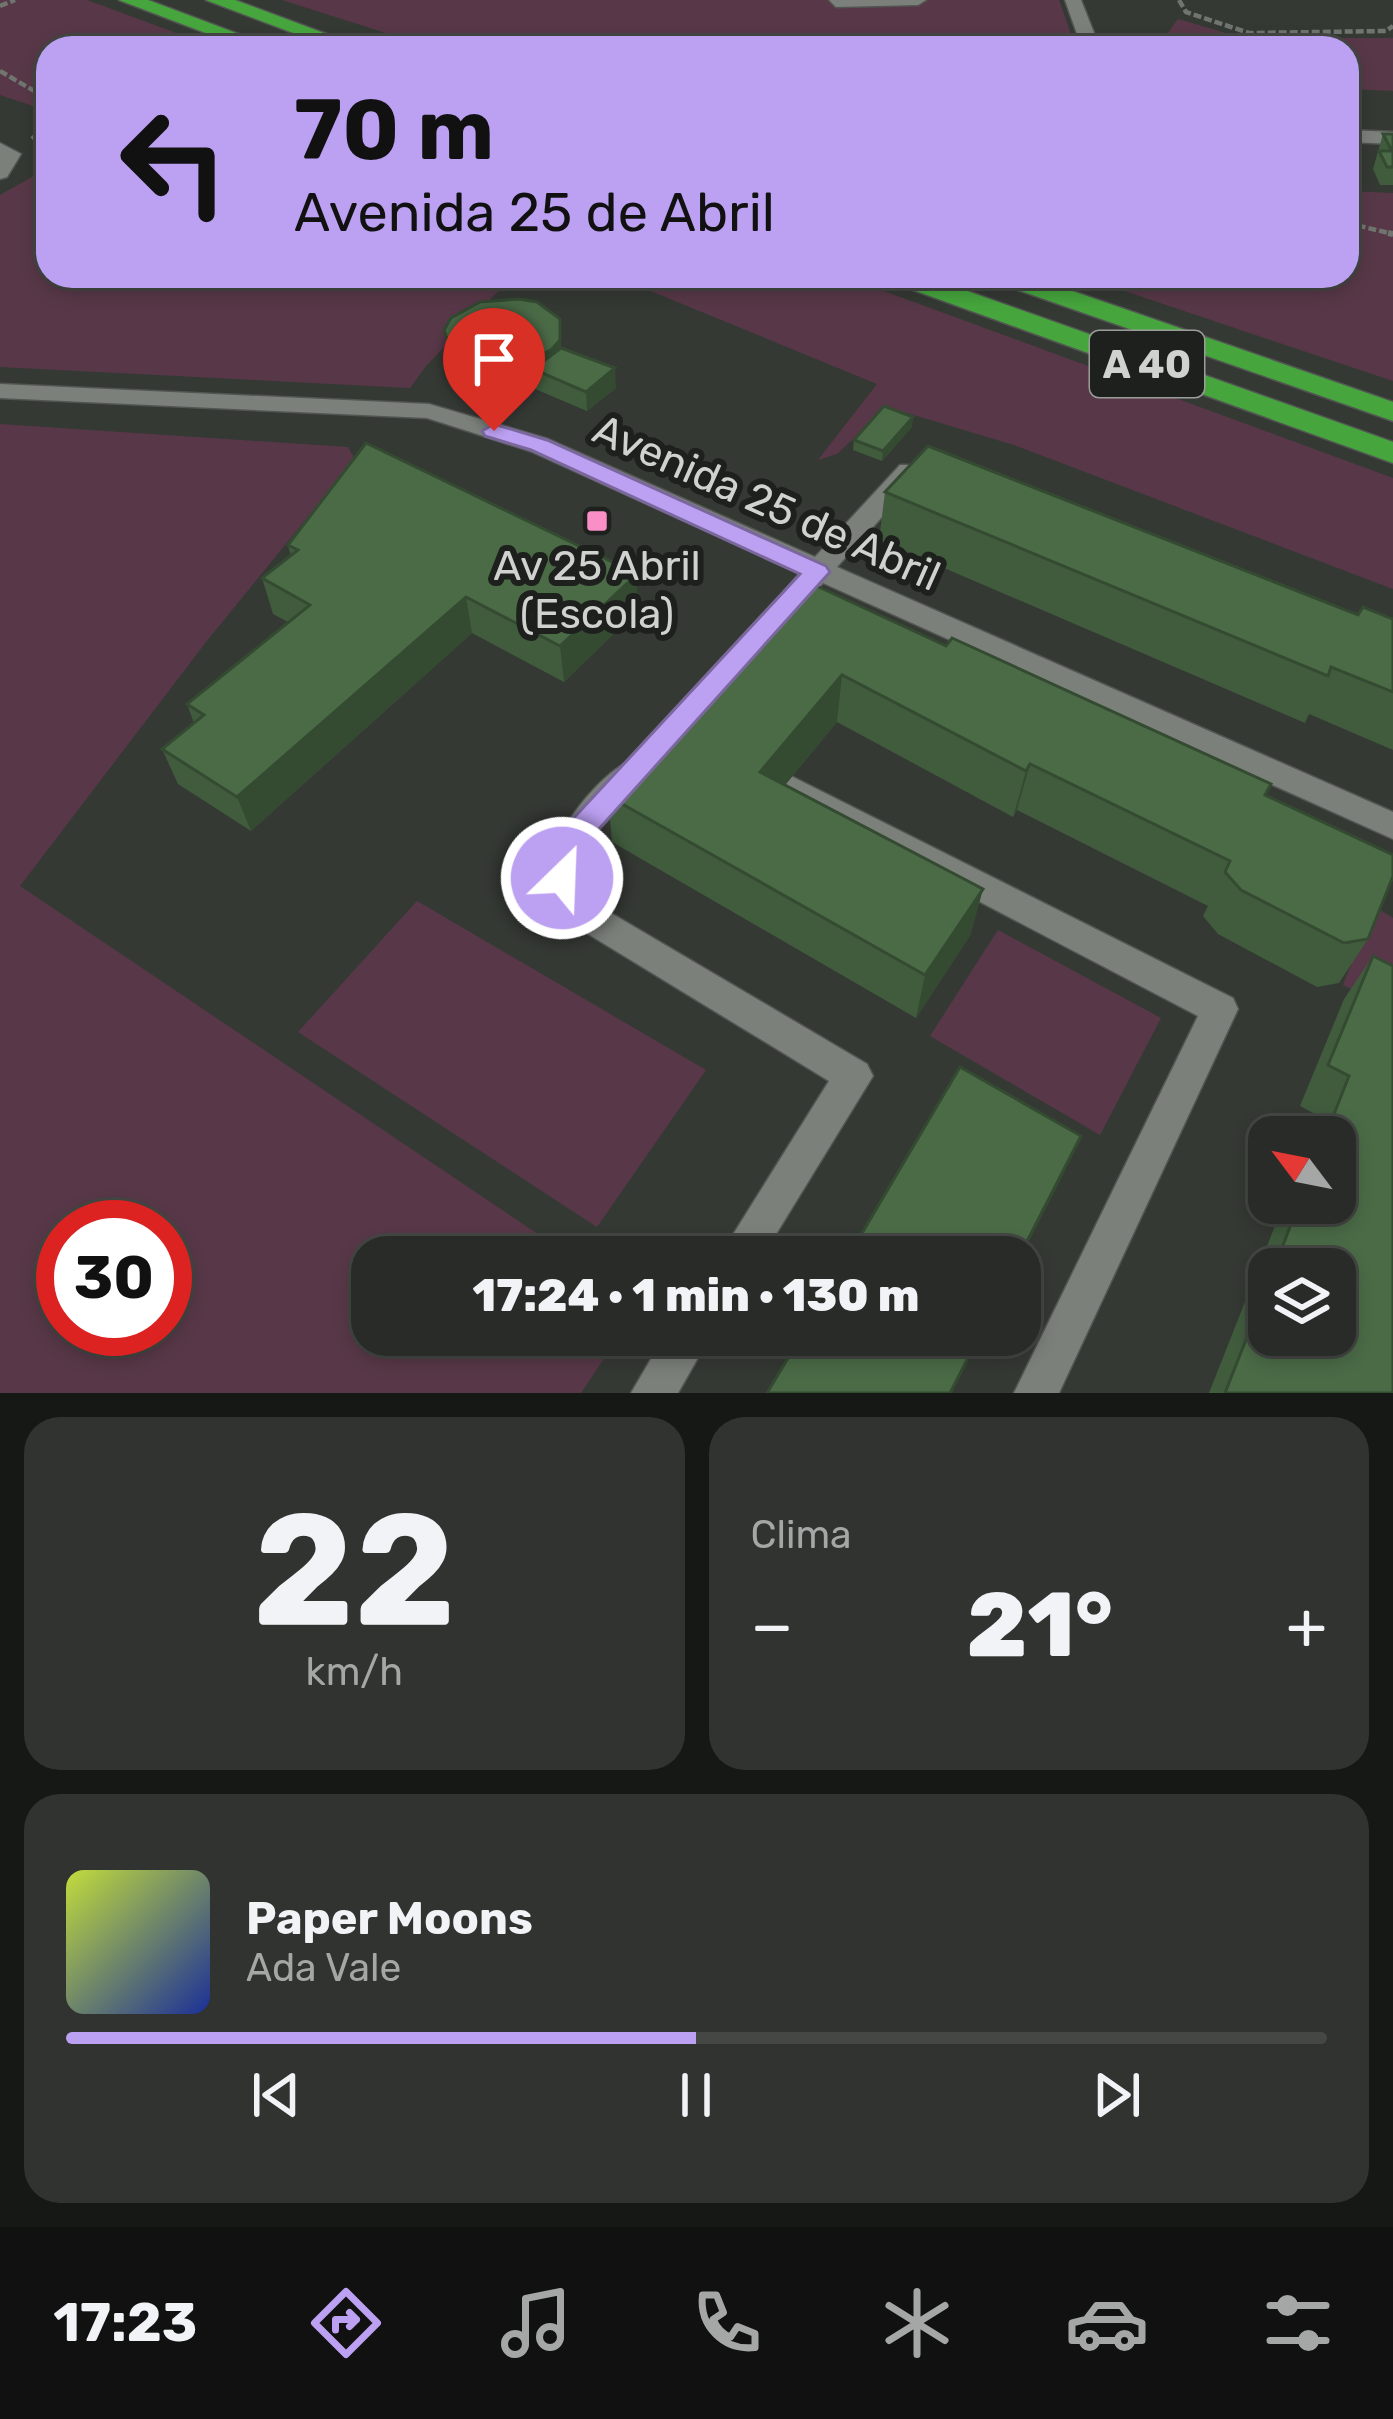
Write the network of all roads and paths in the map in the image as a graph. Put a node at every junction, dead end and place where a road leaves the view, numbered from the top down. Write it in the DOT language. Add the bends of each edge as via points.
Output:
graph roads {
  1 [pos="15,0"];
  2 [pos="129,0"];
  3 [pos="216,0"];
  4 [pos="918,0"];
  5 [pos="1073,0"];
  6 [pos="1179,0"];
  7 [pos="836,2"];
  8 [pos="0,6"];
  9 [pos="1393,26"];
  10 [pos="231,36"];
  11 [pos="319,36"];
  12 [pos="1086,36"];
  13 [pos="0,71"];
  14 [pos="36,92"];
  15 [pos="1359,137"];
  16 [pos="1393,138"];
  17 [pos="0,148"];
  18 [pos="0,173"];
  19 [pos="1359,227"];
  20 [pos="1393,234"];
  21 [pos="933,288"];
  22 [pos="1038,288"];
  23 [pos="0,391"];
  24 [pos="1393,412"];
  25 [pos="929,450"];
  26 [pos="1393,453"];
  27 [pos="817,572"];
  28 [pos="754,641"];
  29 [pos="658,746"];
  30 [pos="789,787"];
  31 [pos="1393,826"];
  32 [pos="752,1236"];
  33 [pos="677,1356"];
  34 [pos="653,1393"];
  35 [pos="1036,1393"];
  1 -- 8 [label="path"];
  2 -- 10 [label="highway"];
  3 -- 11 [label="highway"];
  4 -- 7 [label="street"];
  5 -- 12 [label="street"];
  6 -- 9 [label="path" via="1186,12 1249,33"];
  13 -- 14 [label="path"];
  15 -- 16 [label="street"];
  17 -- 18 [label="street" via="11,154"];
  19 -- 20 [label="path"];
  21 -- 26 [label="highway, A 40"];
  22 -- 24 [label="highway, A 40"];
  23 -- 27 [label="street, Avenida 25 de Abril" via="429,411 539,445"];
  25 -- 27 [label="street"];
  27 -- 28 [label="street"];
  27 -- 31 [label="street, Avenida 25 de Abril"];
  29 -- 32 [label="street" via="579,831 562,878 570,899 854,1076"];
  30 -- 35 [label="street" via="1220,1009"];
  33 -- 34 [label="street"];
}
